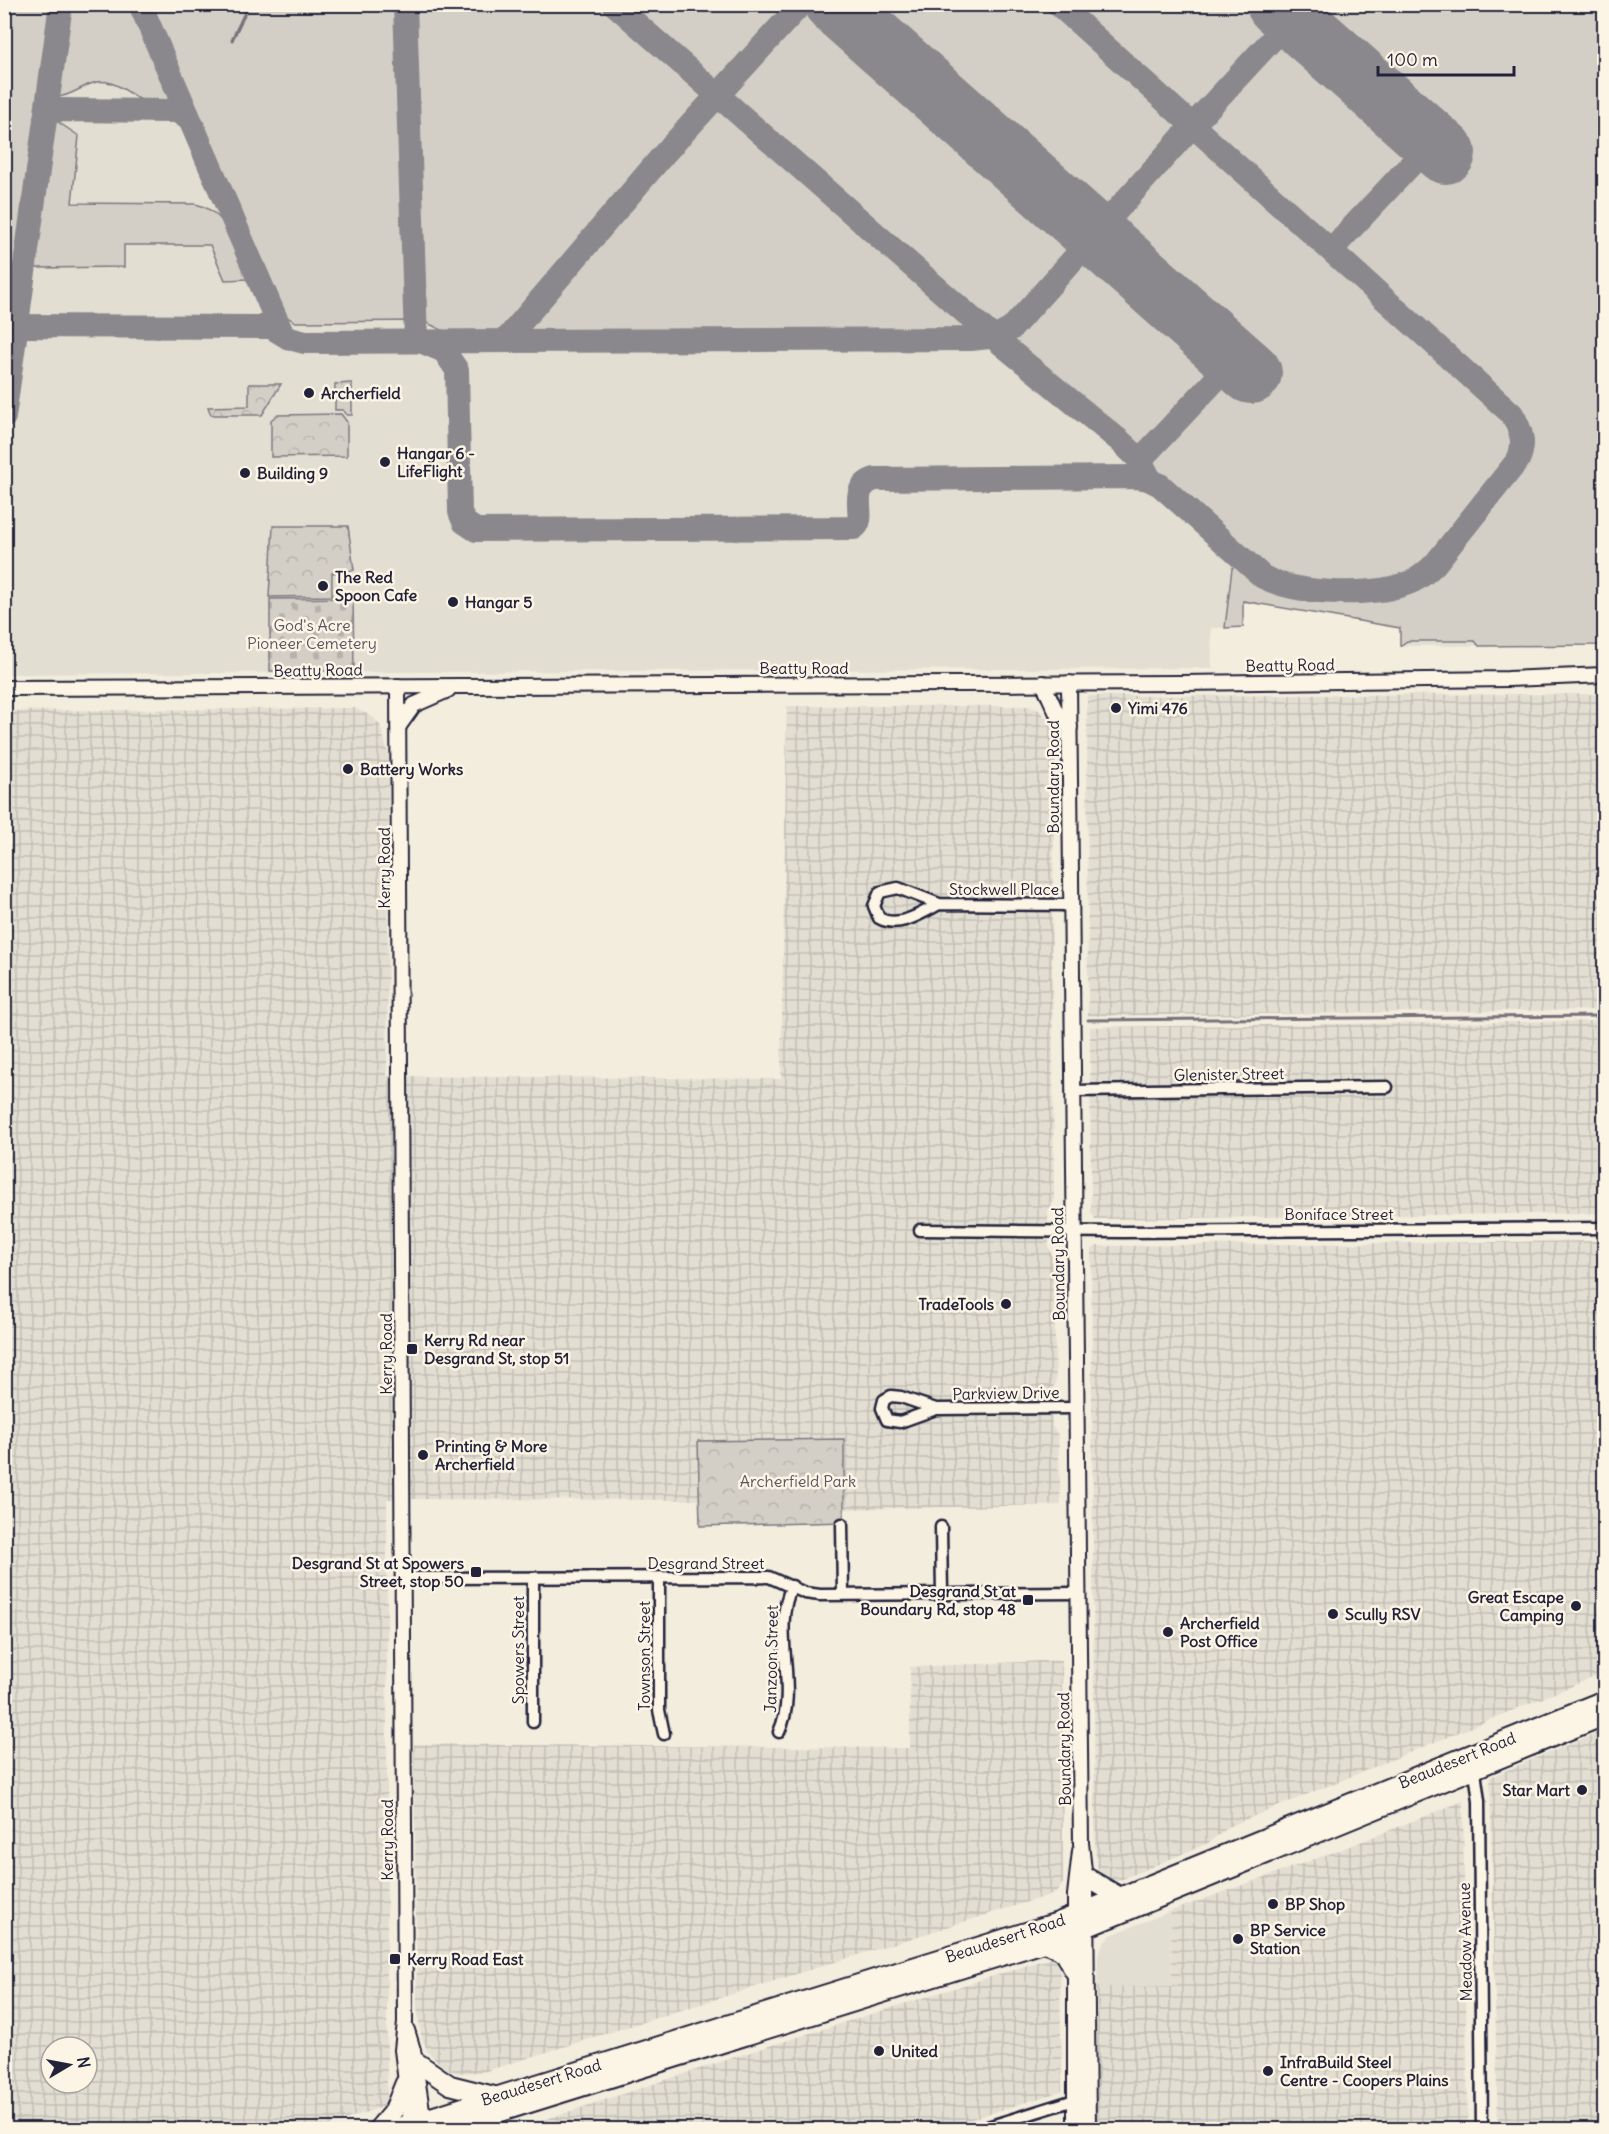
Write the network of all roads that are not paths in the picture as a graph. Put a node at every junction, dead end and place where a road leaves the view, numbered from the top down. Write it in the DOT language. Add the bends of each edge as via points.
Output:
graph roads {
  1 [pos="1605,675"];
  2 [pos="1043,683"];
  3 [pos="1069,683"];
  4 [pos="398,686"];
  5 [pos="481,686"];
  6 [pos="4,688"];
  7 [pos="399,726"];
  8 [pos="1070,727"];
  9 [pos="939,904"];
  10 [pos="1070,905"];
  11 [pos="1387,1087"];
  12 [pos="1072,1091"];
  13 [pos="1605,1228"];
  14 [pos="920,1230"];
  15 [pos="1074,1231"];
  16 [pos="1077,1408"];
  17 [pos="936,1409"];
  18 [pos="842,1524"];
  19 [pos="941,1527"];
  20 [pos="402,1578"];
  21 [pos="533,1578"];
  22 [pos="659,1578"];
  23 [pos="792,1586"];
  24 [pos="1079,1593"];
  25 [pos="843,1594"];
  26 [pos="942,1594"];
  27 [pos="1605,1700"];
  28 [pos="1605,1716"];
  29 [pos="533,1722"];
  30 [pos="779,1732"];
  31 [pos="664,1734"];
  32 [pos="1473,1762"];
  33 [pos="1081,1844"];
  34 [pos="1086,1877"];
  35 [pos="1120,1897"];
  36 [pos="1081,1922"];
  37 [pos="1045,1943"];
  38 [pos="1075,1972"];
  39 [pos="405,2022"];
  40 [pos="415,2061"];
  41 [pos="405,2083"];
  42 [pos="494,2096"];
  43 [pos="1082,2097"];
  44 [pos="418,2125"];
  45 [pos="461,2126"];
  46 [pos="377,2130"];
  47 [pos="388,2130"];
  48 [pos="443,2130"];
  49 [pos="978,2130"];
  50 [pos="1076,2130"];
  51 [pos="1088,2130"];
  52 [pos="1482,2130"];
  1 -- 3 [label="main road, Beatty Road"];
  2 -- 3 [label="main road, Beatty Road"];
  2 -- 5 [label="main road, Beatty Road"];
  2 -- 8 [label="main road" via="1059,718"];
  3 -- 8 [label="main road, Boundary Road"];
  4 -- 5 [label="main road, Beatty Road"];
  4 -- 6 [label="main road, Beatty Road"];
  4 -- 7 [label="main road, Kerry Road"];
  5 -- 7 [label="main road" via="441,690 414,705"];
  7 -- 20 [label="main road, Kerry Road"];
  8 -- 10 [label="main road, Boundary Road"];
  9 -- 9 [label="street, Stockwell Place" via="892,922 879,918 874,906 880,892 891,888"];
  9 -- 10 [label="street, Stockwell Place"];
  10 -- 12 [label="main road, Boundary Road"];
  11 -- 12 [label="street, Glenister Street"];
  12 -- 15 [label="main road, Boundary Road"];
  13 -- 15 [label="street, Boniface Street"];
  14 -- 15 [label="street, Boniface Street"];
  15 -- 16 [label="main road, Boundary Road"];
  16 -- 17 [label="street, Parkview Drive"];
  16 -- 24 [label="main road, Boundary Road"];
  18 -- 25 [label="street"];
  19 -- 26 [label="street"];
  20 -- 21 [label="street, Desgrand Street"];
  20 -- 39 [label="main road, Kerry Road"];
  21 -- 22 [label="street, Desgrand Street"];
  21 -- 29 [label="street, Spowers Street"];
  22 -- 23 [label="street, Desgrand Street" via="769,1577"];
  22 -- 31 [label="street, Townson Street" via="659,1710"];
  23 -- 25 [label="street, Desgrand Street" via="812,1594"];
  23 -- 30 [label="street, Janzoon Street" via="785,1604 786,1712"];
  24 -- 26 [label="street, Desgrand Street"];
  24 -- 33 [label="main road, Boundary Road"];
  25 -- 26 [label="street, Desgrand Street"];
  27 -- 32 [label="highway, Beaudesert Road"];
  28 -- 32 [label="highway, Beaudesert Road"];
  32 -- 35 [label="highway, Beaudesert Road"];
  32 -- 36 [label="highway, Beaudesert Road"];
  32 -- 52 [label="street, Meadow Avenue" via="1479,1801"];
  33 -- 34 [label="main road, Boundary Road"];
  33 -- 36 [label="main road, Boundary Road" via="1076,1870"];
  34 -- 35 [label="highway"];
  34 -- 36 [label="main road, Boundary Road"];
  35 -- 36 [label="highway, Beaudesert Road"];
  36 -- 37 [label="highway, Beaudesert Road"];
  36 -- 38 [label="main road, Boundary Road"];
  36 -- 42 [label="highway, Beaudesert Road"];
  36 -- 43 [label="main road, Boundary Road"];
  37 -- 38 [label="highway" via="1063,1952"];
  37 -- 45 [label="highway, Beaudesert Road"];
  38 -- 43 [label="main road, Boundary Road"];
  39 -- 40 [label="main road, Kerry Road"];
  39 -- 41 [label="main road, Kerry Road"];
  40 -- 42 [label="highway" via="450,2085"];
  40 -- 44 [label="main road, Kerry Road"];
  41 -- 44 [label="main road, Kerry Road"];
  41 -- 46 [label="highway" via="396,2105"];
  42 -- 44 [label="highway, Beaudesert Road"];
  43 -- 49 [label="street"];
  43 -- 50 [label="main road, Boundary Road"];
  43 -- 51 [label="main road, Boundary Road"];
  44 -- 47 [label="highway, Beaudesert Road"];
  45 -- 48 [label="highway, Beaudesert Road"];
}
